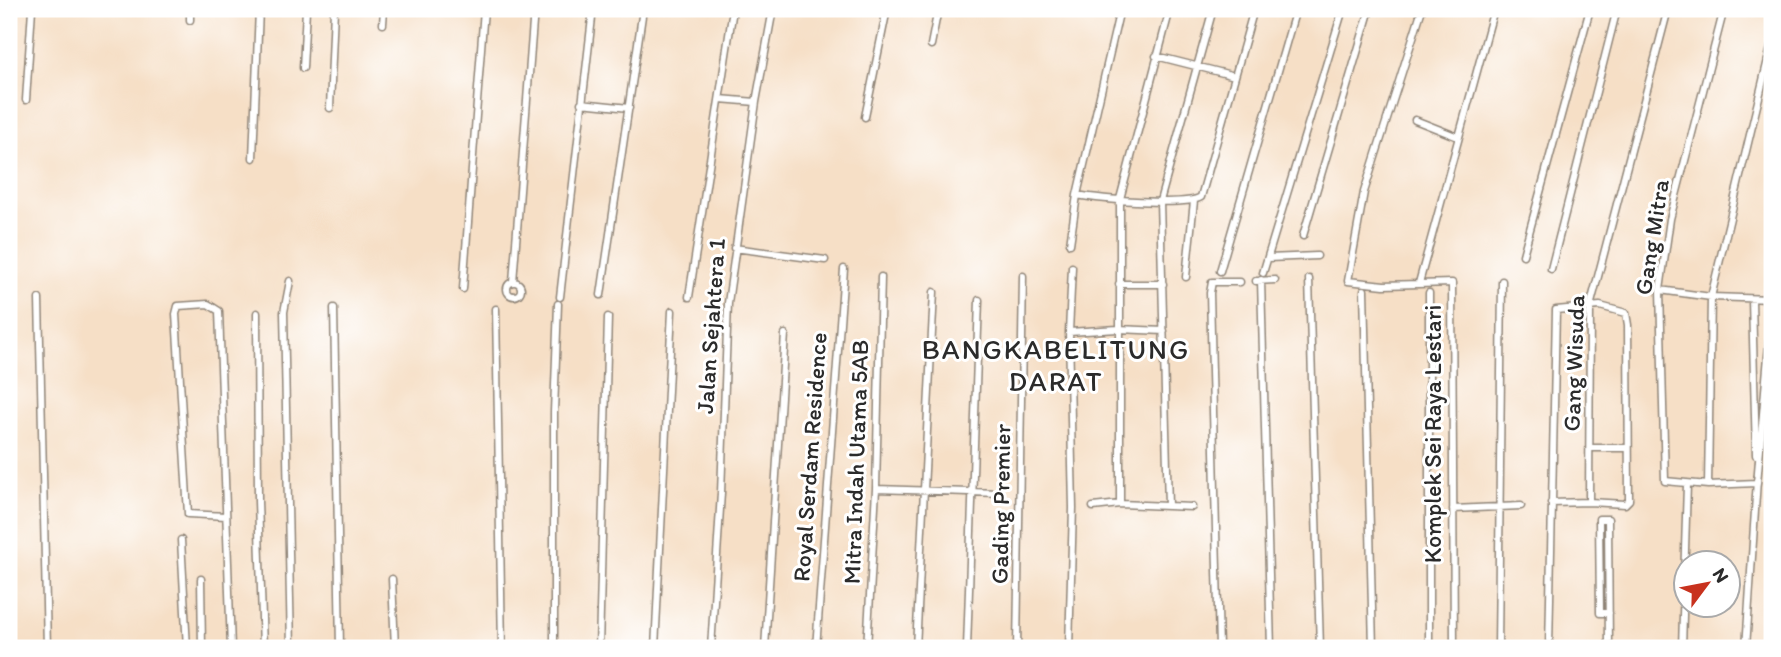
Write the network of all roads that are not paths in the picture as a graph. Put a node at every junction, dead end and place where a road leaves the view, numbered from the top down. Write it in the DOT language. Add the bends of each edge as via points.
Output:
graph roads {
  1 [pos="32,9"];
  2 [pos="190,9"];
  3 [pos="259,9"];
  4 [pos="306,9"];
  5 [pos="334,9"];
  6 [pos="384,9"];
  7 [pos="484,9"];
  8 [pos="534,9"];
  9 [pos="593,9"];
  10 [pos="643,9"];
  11 [pos="733,9"];
  12 [pos="773,9"];
  13 [pos="887,9"];
  14 [pos="938,9"];
  15 [pos="1120,9"];
  16 [pos="1170,9"];
  17 [pos="1213,9"];
  18 [pos="1254,9"];
  19 [pos="1296,9"];
  20 [pos="1343,9"];
  21 [pos="1370,9"];
  22 [pos="1422,9"];
  23 [pos="1494,9"];
  24 [pos="1590,9"];
  25 [pos="1617,9"];
  26 [pos="1668,9"];
  27 [pos="1724,9"];
  28 [pos="190,20"];
  29 [pos="383,24"];
  30 [pos="1772,43"];
  31 [pos="931,45"];
  32 [pos="1156,56"];
  33 [pos="1198,65"];
  34 [pos="303,68"];
  35 [pos="1236,76"];
  36 [pos="720,99"];
  37 [pos="26,100"];
  38 [pos="756,102"];
  39 [pos="581,103"];
  40 [pos="330,108"];
  41 [pos="629,108"];
  42 [pos="865,117"];
  43 [pos="1416,120"];
  44 [pos="1458,137"];
  45 [pos="253,158"];
  46 [pos="1077,195"];
  47 [pos="1120,200"];
  48 [pos="1160,201"];
  49 [pos="1194,201"];
  50 [pos="1303,236"];
  51 [pos="1070,244"];
  52 [pos="734,248"];
  53 [pos="1523,255"];
  54 [pos="1317,256"];
  55 [pos="1269,258"];
  56 [pos="825,260"];
  57 [pos="1072,267"];
  58 [pos="844,269"];
  59 [pos="1551,269"];
  60 [pos="1220,271"];
  61 [pos="1023,276"];
  62 [pos="1186,277"];
  63 [pos="881,278"];
  64 [pos="1260,278"];
  65 [pos="1309,279"];
  66 [pos="1275,280"];
  67 [pos="290,281"];
  68 [pos="1502,281"];
  69 [pos="513,282"];
  70 [pos="1240,282"];
  71 [pos="1419,283"];
  72 [pos="1119,284"];
  73 [pos="1163,284"];
  74 [pos="463,289"];
  75 [pos="1364,290"];
  76 [pos="1660,290"];
  77 [pos="934,292"];
  78 [pos="1429,293"];
  79 [pos="601,295"];
  80 [pos="689,297"];
  81 [pos="1712,297"];
  82 [pos="39,299"];
  83 [pos="1772,299"];
  84 [pos="979,300"];
  85 [pos="1752,300"];
  86 [pos="334,307"];
  87 [pos="1590,307"];
  88 [pos="495,309"];
  89 [pos="1772,310"];
  90 [pos="673,311"];
  91 [pos="257,313"];
  92 [pos="608,317"];
  93 [pos="1118,329"];
  94 [pos="1164,331"];
  95 [pos="1069,332"];
  96 [pos="785,334"];
  97 [pos="1590,448"];
  98 [pos="1628,448"];
  99 [pos="1757,483"];
  100 [pos="1687,484"];
  101 [pos="1707,485"];
  102 [pos="876,489"];
  103 [pos="923,492"];
  104 [pos="971,492"];
  105 [pos="999,493"];
  106 [pos="1589,502"];
  107 [pos="1551,503"];
  108 [pos="1120,505"];
  109 [pos="1168,506"];
  110 [pos="1521,506"];
  111 [pos="1093,507"];
  112 [pos="1192,507"];
  113 [pos="1499,507"];
  114 [pos="1453,509"];
  115 [pos="226,516"];
  116 [pos="181,540"];
  117 [pos="201,579"];
  118 [pos="392,579"];
  119 [pos="1609,613"];
  120 [pos="9,624"];
  121 [pos="9,648"];
  122 [pos="47,648"];
  123 [pos="187,648"];
  124 [pos="202,648"];
  125 [pos="231,648"];
  126 [pos="263,648"];
  127 [pos="291,648"];
  128 [pos="340,648"];
  129 [pos="395,648"];
  130 [pos="502,648"];
  131 [pos="554,648"];
  132 [pos="599,648"];
  133 [pos="655,648"];
  134 [pos="711,648"];
  135 [pos="765,648"];
  136 [pos="816,648"];
  137 [pos="867,648"];
  138 [pos="916,648"];
  139 [pos="967,648"];
  140 [pos="1017,648"];
  141 [pos="1069,648"];
  142 [pos="1219,648"];
  143 [pos="1270,648"];
  144 [pos="1320,648"];
  145 [pos="1373,648"];
  146 [pos="1429,648"];
  147 [pos="1454,648"];
  148 [pos="1498,648"];
  149 [pos="1549,648"];
  150 [pos="1609,648"];
  151 [pos="1682,648"];
  152 [pos="1746,648"];
  1 -- 37 [label="street"];
  2 -- 28 [label="street"];
  3 -- 45 [label="street"];
  4 -- 34 [label="street"];
  5 -- 40 [label="street"];
  6 -- 29 [label="street"];
  7 -- 74 [label="street"];
  8 -- 69 [label="street"];
  9 -- 39 [label="street"];
  10 -- 41 [label="street"];
  11 -- 36 [label="street"];
  12 -- 38 [label="street, Jalan Sejahtera 1"];
  13 -- 42 [label="street"];
  14 -- 31 [label="street"];
  15 -- 46 [label="street"];
  16 -- 32 [label="street"];
  17 -- 33 [label="street"];
  18 -- 35 [label="street"];
  19 -- 60 [label="street"];
  20 -- 55 [label="street"];
  21 -- 50 [label="street"];
  22 -- 71 [label="street, Komplek Sei Raya Lestari" via="1364,192 1348,281"];
  23 -- 44 [label="street"];
  24 -- 53 [label="street"];
  25 -- 59 [label="street"];
  26 -- 87 [label="street, Gang Wisuda"];
  27 -- 76 [label="street, Gang Mitra" via="1670,219"];
  30 -- 81 [label="street"];
  32 -- 33 [label="street"];
  32 -- 47 [label="street"];
  33 -- 35 [label="street"];
  33 -- 48 [label="street"];
  35 -- 49 [label="street" via="1205,191"];
  36 -- 38 [label="street"];
  36 -- 80 [label="street"];
  38 -- 52 [label="street, Jalan Sejahtera 1"];
  39 -- 41 [label="street"];
  39 -- 131 [label="street" via="559,300"];
  41 -- 79 [label="street"];
  43 -- 44 [label="street"];
  44 -- 71 [label="street"];
  46 -- 47 [label="street"];
  46 -- 51 [label="street"];
  47 -- 48 [label="street"];
  47 -- 72 [label="street"];
  48 -- 49 [label="street"];
  48 -- 73 [label="street"];
  49 -- 62 [label="street"];
  52 -- 56 [label="street"];
  52 -- 134 [label="street, Jalan Sejahtera 1"];
  54 -- 55 [label="street"];
  55 -- 64 [label="street"];
  57 -- 95 [label="street"];
  58 -- 136 [label="street, Royal Serdam Residence"];
  61 -- 140 [label="street, Gading Premier"];
  63 -- 102 [label="street, Mitra Indah Utama 5AB"];
  64 -- 66 [label="street"];
  64 -- 143 [label="street"];
  65 -- 144 [label="street"];
  67 -- 127 [label="street" via="284,312"];
  68 -- 113 [label="street"];
  70 -- 142 [label="street" via="1212,282 1210,292"];
  71 -- 114 [label="street, Komplek Sei Raya Lestari" via="1452,282"];
  72 -- 73 [label="street"];
  72 -- 93 [label="street"];
  73 -- 94 [label="street"];
  75 -- 145 [label="street"];
  76 -- 81 [label="street"];
  76 -- 100 [label="street, Gang Mitra" via="1663,476 1665,481"];
  77 -- 103 [label="street"];
  78 -- 146 [label="street"];
  81 -- 85 [label="street"];
  81 -- 101 [label="street"];
  82 -- 122 [label="street"];
  83 -- 85 [label="street"];
  84 -- 104 [label="street"];
  85 -- 99 [label="street"];
  86 -- 128 [label="street"];
  87 -- 97 [label="street, Gang Wisuda"];
  87 -- 98 [label="street" via="1626,313"];
  87 -- 107 [label="street" via="1556,310"];
  88 -- 130 [label="street"];
  89 -- 99 [label="street"];
  90 -- 133 [label="street"];
  91 -- 126 [label="street"];
  92 -- 132 [label="street"];
  93 -- 94 [label="street"];
  93 -- 95 [label="street"];
  93 -- 108 [label="street"];
  94 -- 109 [label="street"];
  95 -- 141 [label="street" via="1073,508"];
  96 -- 135 [label="street"];
  97 -- 98 [label="street"];
  97 -- 106 [label="street, Gang Wisuda"];
  98 -- 106 [label="street" via="1628,502"];
  99 -- 101 [label="street"];
  99 -- 152 [label="street"];
  100 -- 101 [label="street"];
  100 -- 151 [label="street"];
  102 -- 103 [label="street"];
  102 -- 137 [label="street, Mitra Indah Utama 5AB"];
  103 -- 104 [label="street"];
  103 -- 138 [label="street"];
  104 -- 105 [label="street"];
  104 -- 139 [label="street"];
  106 -- 107 [label="street"];
  107 -- 149 [label="street"];
  108 -- 109 [label="street"];
  108 -- 111 [label="street"];
  109 -- 112 [label="street"];
  110 -- 113 [label="street"];
  113 -- 114 [label="street"];
  113 -- 148 [label="street"];
  114 -- 147 [label="street, Komplek Sei Raya Lestari"];
  115 -- 115 [label="street" via="217,309 178,306 188,514"];
  115 -- 125 [label="street"];
  116 -- 123 [label="street"];
  117 -- 124 [label="street"];
  118 -- 129 [label="street"];
  119 -- 119 [label="street" via="1600,613 1599,519 1608,519"];
  119 -- 150 [label="street"];
  120 -- 121 [label="street"];
}
